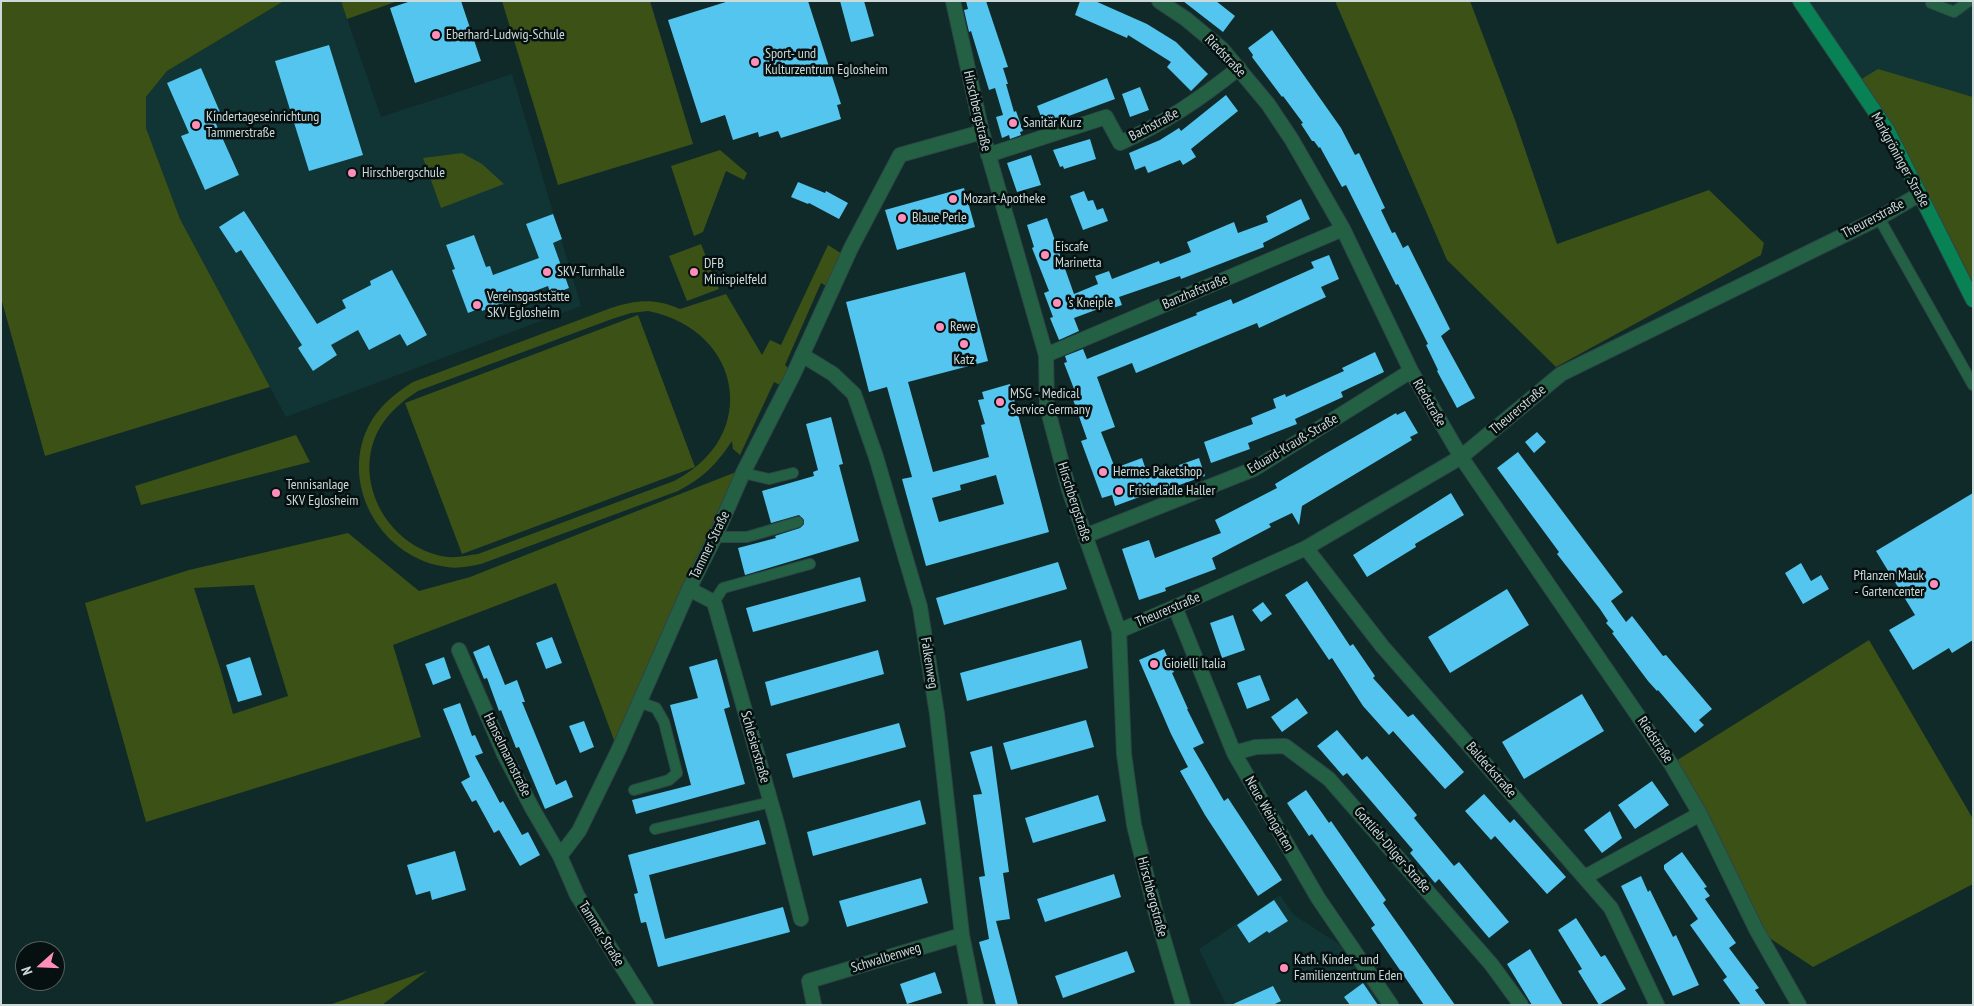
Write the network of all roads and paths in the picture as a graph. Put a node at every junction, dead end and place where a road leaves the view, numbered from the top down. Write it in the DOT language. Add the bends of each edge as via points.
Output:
graph roads {
  1 [pos="952,1"];
  2 [pos="1159,1"];
  3 [pos="1800,1"];
  4 [pos="1969,1"];
  5 [pos="1931,4"];
  6 [pos="1239,68"];
  7 [pos="982,132"];
  8 [pos="988,155"];
  9 [pos="1920,194"];
  10 [pos="1879,218"];
  11 [pos="1343,229"];
  12 [pos="1973,300"];
  13 [pos="802,355"];
  14 [pos="1046,355"];
  15 [pos="1411,372"];
  16 [pos="1973,385"];
  17 [pos="1461,457"];
  18 [pos="793,472"];
  19 [pos="744,473"];
  20 [pos="798,522"];
  21 [pos="1084,536"];
  22 [pos="715,537"];
  23 [pos="1306,548"];
  24 [pos="810,564"];
  25 [pos="689,589"];
  26 [pos="714,602"];
  27 [pos="1175,608"];
  28 [pos="1119,631"];
  29 [pos="459,650"];
  30 [pos="639,702"];
  31 [pos="1234,753"];
  32 [pos="634,790"];
  33 [pos="771,802"];
  34 [pos="1700,814"];
  35 [pos="655,829"];
  36 [pos="560,856"];
  37 [pos="1585,877"];
  38 [pos="801,919"];
  39 [pos="962,935"];
  40 [pos="646,1005"];
  41 [pos="814,1005"];
  42 [pos="976,1005"];
  43 [pos="1183,1005"];
  44 [pos="1391,1005"];
  45 [pos="1521,1005"];
  46 [pos="1657,1005"];
  47 [pos="1799,1005"];
  1 -- 7 [label="street, Hirschbergstraße"];
  2 -- 6 [label="street, Riedstraße" via="1222,49"];
  3 -- 9 [label="main road, Markgröninger Straße" via="1888,131"];
  4 -- 5 [label="lane" via="1954,12"];
  6 -- 8 [label="street, Bachstraße" via="1179,113 1120,143 1106,117"];
  6 -- 11 [label="street, Riedstraße" via="1292,140"];
  7 -- 8 [label="street, Hirschbergstraße"];
  7 -- 13 [label="street, Tammer Straße" via="900,155 851,248"];
  8 -- 14 [label="street, Hirschbergstraße"];
  9 -- 10 [label="street, Theurerstraße"];
  9 -- 12 [label="main road, Markgröninger Straße"];
  10 -- 16 [label="lane"];
  10 -- 17 [label="street, Theurerstraße" via="1561,374"];
  11 -- 14 [label="street, Banzhafstraße"];
  11 -- 15 [label="street, Riedstraße"];
  13 -- 19 [label="street, Tammer Straße"];
  13 -- 39 [label="street, Falkenweg" via="833,374 854,394 920,607 937,714"];
  14 -- 21 [label="street, Hirschbergstraße" via="1046,407"];
  15 -- 17 [label="street, Riedstraße"];
  15 -- 21 [label="street, Eduard-Krauß-Straße" via="1254,469"];
  17 -- 23 [label="street, Theurerstraße"];
  17 -- 34 [label="street, Riedstraße" via="1671,764"];
  18 -- 19 [label="lane" via="769,480"];
  19 -- 22 [label="street, Tammer Straße"];
  20 -- 22 [label="lane" via="747,537"];
  21 -- 28 [label="street, Hirschbergstraße"];
  22 -- 25 [label="street, Tammer Straße"];
  23 -- 27 [label="street, Theurerstraße"];
  23 -- 37 [label="street, Baldeckstraße" via="1382,646"];
  24 -- 26 [label="lane" via="723,588"];
  25 -- 26 [label="street"];
  25 -- 30 [label="street, Tammer Straße"];
  26 -- 33 [label="street, Schlesierstraße"];
  27 -- 28 [label="street, Theurerstraße"];
  27 -- 31 [label="street, Neue Weingärten"];
  28 -- 43 [label="street, Hirschbergstraße" via="1124,754 1134,824"];
  29 -- 36 [label="street, Hanselmannstraße" via="504,754"];
  30 -- 32 [label="lane" via="656,708 664,722 677,773 669,780"];
  30 -- 36 [label="street, Tammer Straße" via="579,831"];
  31 -- 44 [label="street, Neue Weingärten" via="1318,898"];
  31 -- 45 [label="street, Gottlieb-Dilger-Straße" via="1256,747 1285,746 1329,779 1484,957"];
  33 -- 35 [label="lane"];
  33 -- 38 [label="street, Schlesierstraße"];
  34 -- 37 [label="street"];
  34 -- 47 [label="street, Riedstraße" via="1756,929"];
  36 -- 40 [label="street, Tammer Straße" via="577,895"];
  37 -- 46 [label="street, Baldeckstraße" via="1611,908"];
  39 -- 41 [label="street, Schwalbenweg" via="809,981"];
  39 -- 42 [label="street, Falkenweg"];
}
